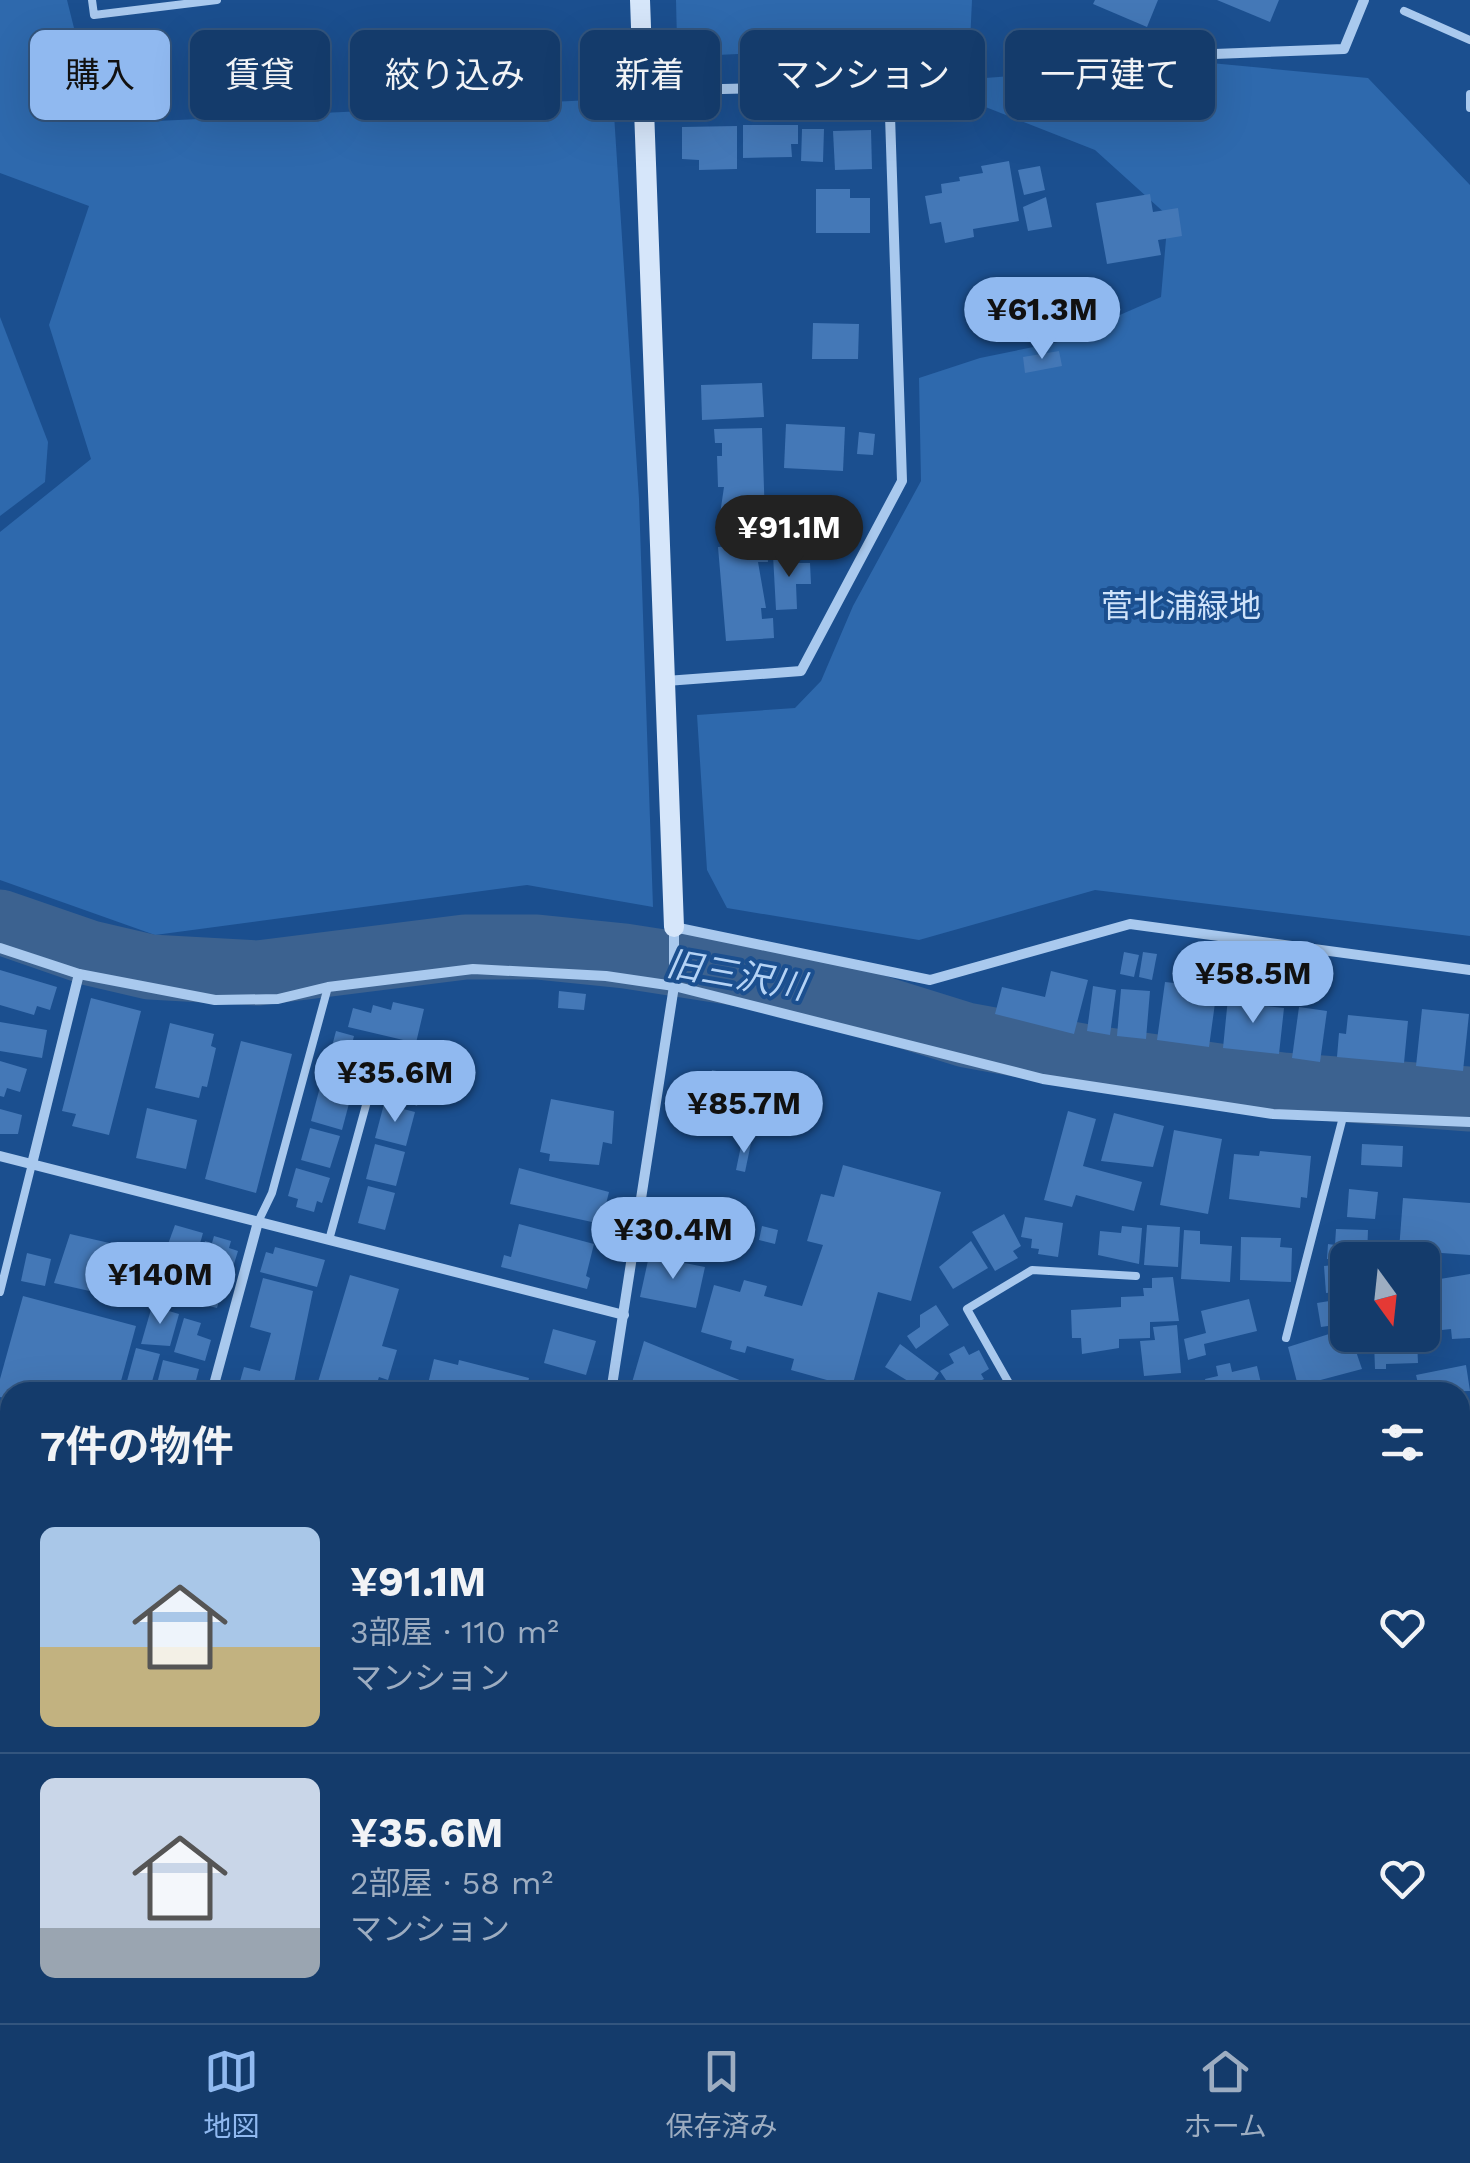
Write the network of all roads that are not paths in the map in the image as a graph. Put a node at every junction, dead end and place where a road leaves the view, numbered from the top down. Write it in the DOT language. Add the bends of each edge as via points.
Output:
graph roads {
  1 [pos="92,0"];
  2 [pos="217,0"];
  3 [pos="640,0"];
  4 [pos="1364,0"];
  5 [pos="1404,11"];
  6 [pos="640,30"];
  7 [pos="1470,40"];
  8 [pos="1215,54"];
  9 [pos="720,90"];
  10 [pos="1470,94"];
  11 [pos="1470,108"];
  12 [pos="642,120"];
  13 [pos="666,681"];
  14 [pos="674,935"];
  15 [pos="0,948"];
  16 [pos="1470,970"];
  17 [pos="79,974"];
  18 [pos="674,986"];
  19 [pos="328,987"];
  20 [pos="378,1064"];
  21 [pos="1343,1117"];
  22 [pos="1470,1122"];
  23 [pos="0,1156"];
  24 [pos="32,1164"];
  25 [pos="258,1222"];
  26 [pos="329,1240"];
  27 [pos="1136,1276"];
  28 [pos="0,1292"];
  29 [pos="624,1315"];
  30 [pos="1286,1338"];
  31 [pos="215,1382"];
  32 [pos="613,1382"];
  33 [pos="1008,1382"];
  1 -- 2 [label="lane" via="94,16"];
  3 -- 6 [label="street"];
  4 -- 8 [label="street" via="1344,49"];
  5 -- 7 [label="lane"];
  9 -- 13 [label="street" via="889,85 902,481 801,670"];
  10 -- 11 [label="lane"];
  12 -- 13 [label="street"];
  13 -- 14 [label="street"];
  14 -- 16 [label="street" via="930,980 1130,924"];
  14 -- 18 [label="street"];
  15 -- 17 [label="street"];
  17 -- 19 [label="street" via="215,1000 278,999"];
  17 -- 24 [label="street"];
  18 -- 19 [label="street" via="473,969"];
  18 -- 21 [label="street" via="1043,1079 1273,1114"];
  18 -- 29 [label="street"];
  19 -- 25 [label="lane" via="272,1193"];
  20 -- 26 [label="lane"];
  21 -- 22 [label="street"];
  21 -- 30 [label="lane"];
  23 -- 24 [label="street"];
  24 -- 25 [label="street"];
  24 -- 28 [label="lane"];
  25 -- 26 [label="street"];
  25 -- 31 [label="street"];
  26 -- 29 [label="street"];
  27 -- 33 [label="lane" via="1032,1270 967,1308"];
  29 -- 32 [label="street"];
}
